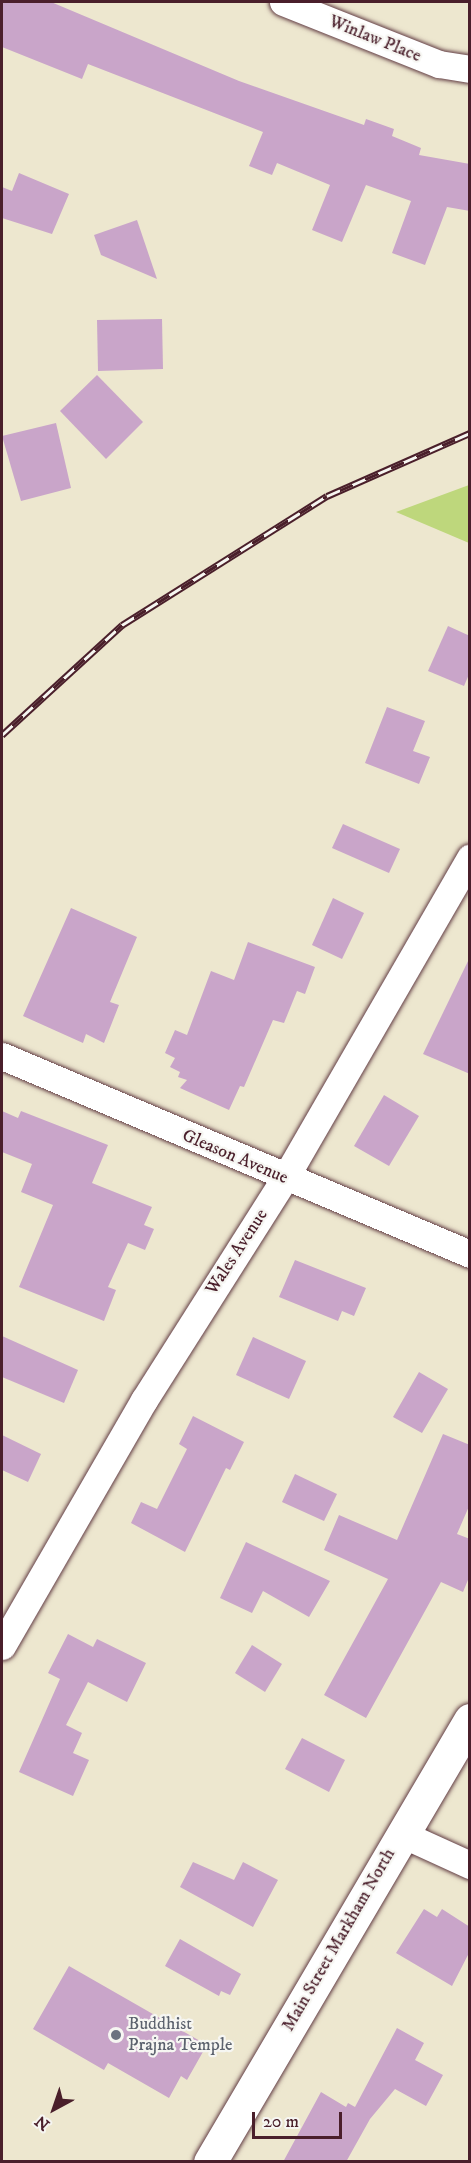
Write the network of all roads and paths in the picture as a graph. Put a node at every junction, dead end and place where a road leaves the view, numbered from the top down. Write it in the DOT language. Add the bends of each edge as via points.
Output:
graph roads {
  1 [pos="283,2"];
  2 [pos="470,69"];
  3 [pos="470,857"];
  4 [pos="2,1056"];
  5 [pos="285,1178"];
  6 [pos="470,1254"];
  7 [pos="2,1646"];
  8 [pos="470,1720"];
  9 [pos="402,1834"];
  10 [pos="470,1864"];
  11 [pos="210,2162"];
  1 -- 2 [label="street, Winlaw Place" via="439,64"];
  3 -- 5 [label="street, Wales Avenue"];
  4 -- 5 [label="street, Gleason Avenue"];
  5 -- 6 [label="street, Gleason Avenue"];
  5 -- 7 [label="street, Wales Avenue" via="150,1390"];
  8 -- 9 [label="main road, Main Street Markham North"];
  9 -- 10 [label="street"];
  9 -- 11 [label="main road, Main Street Markham North"];
}
